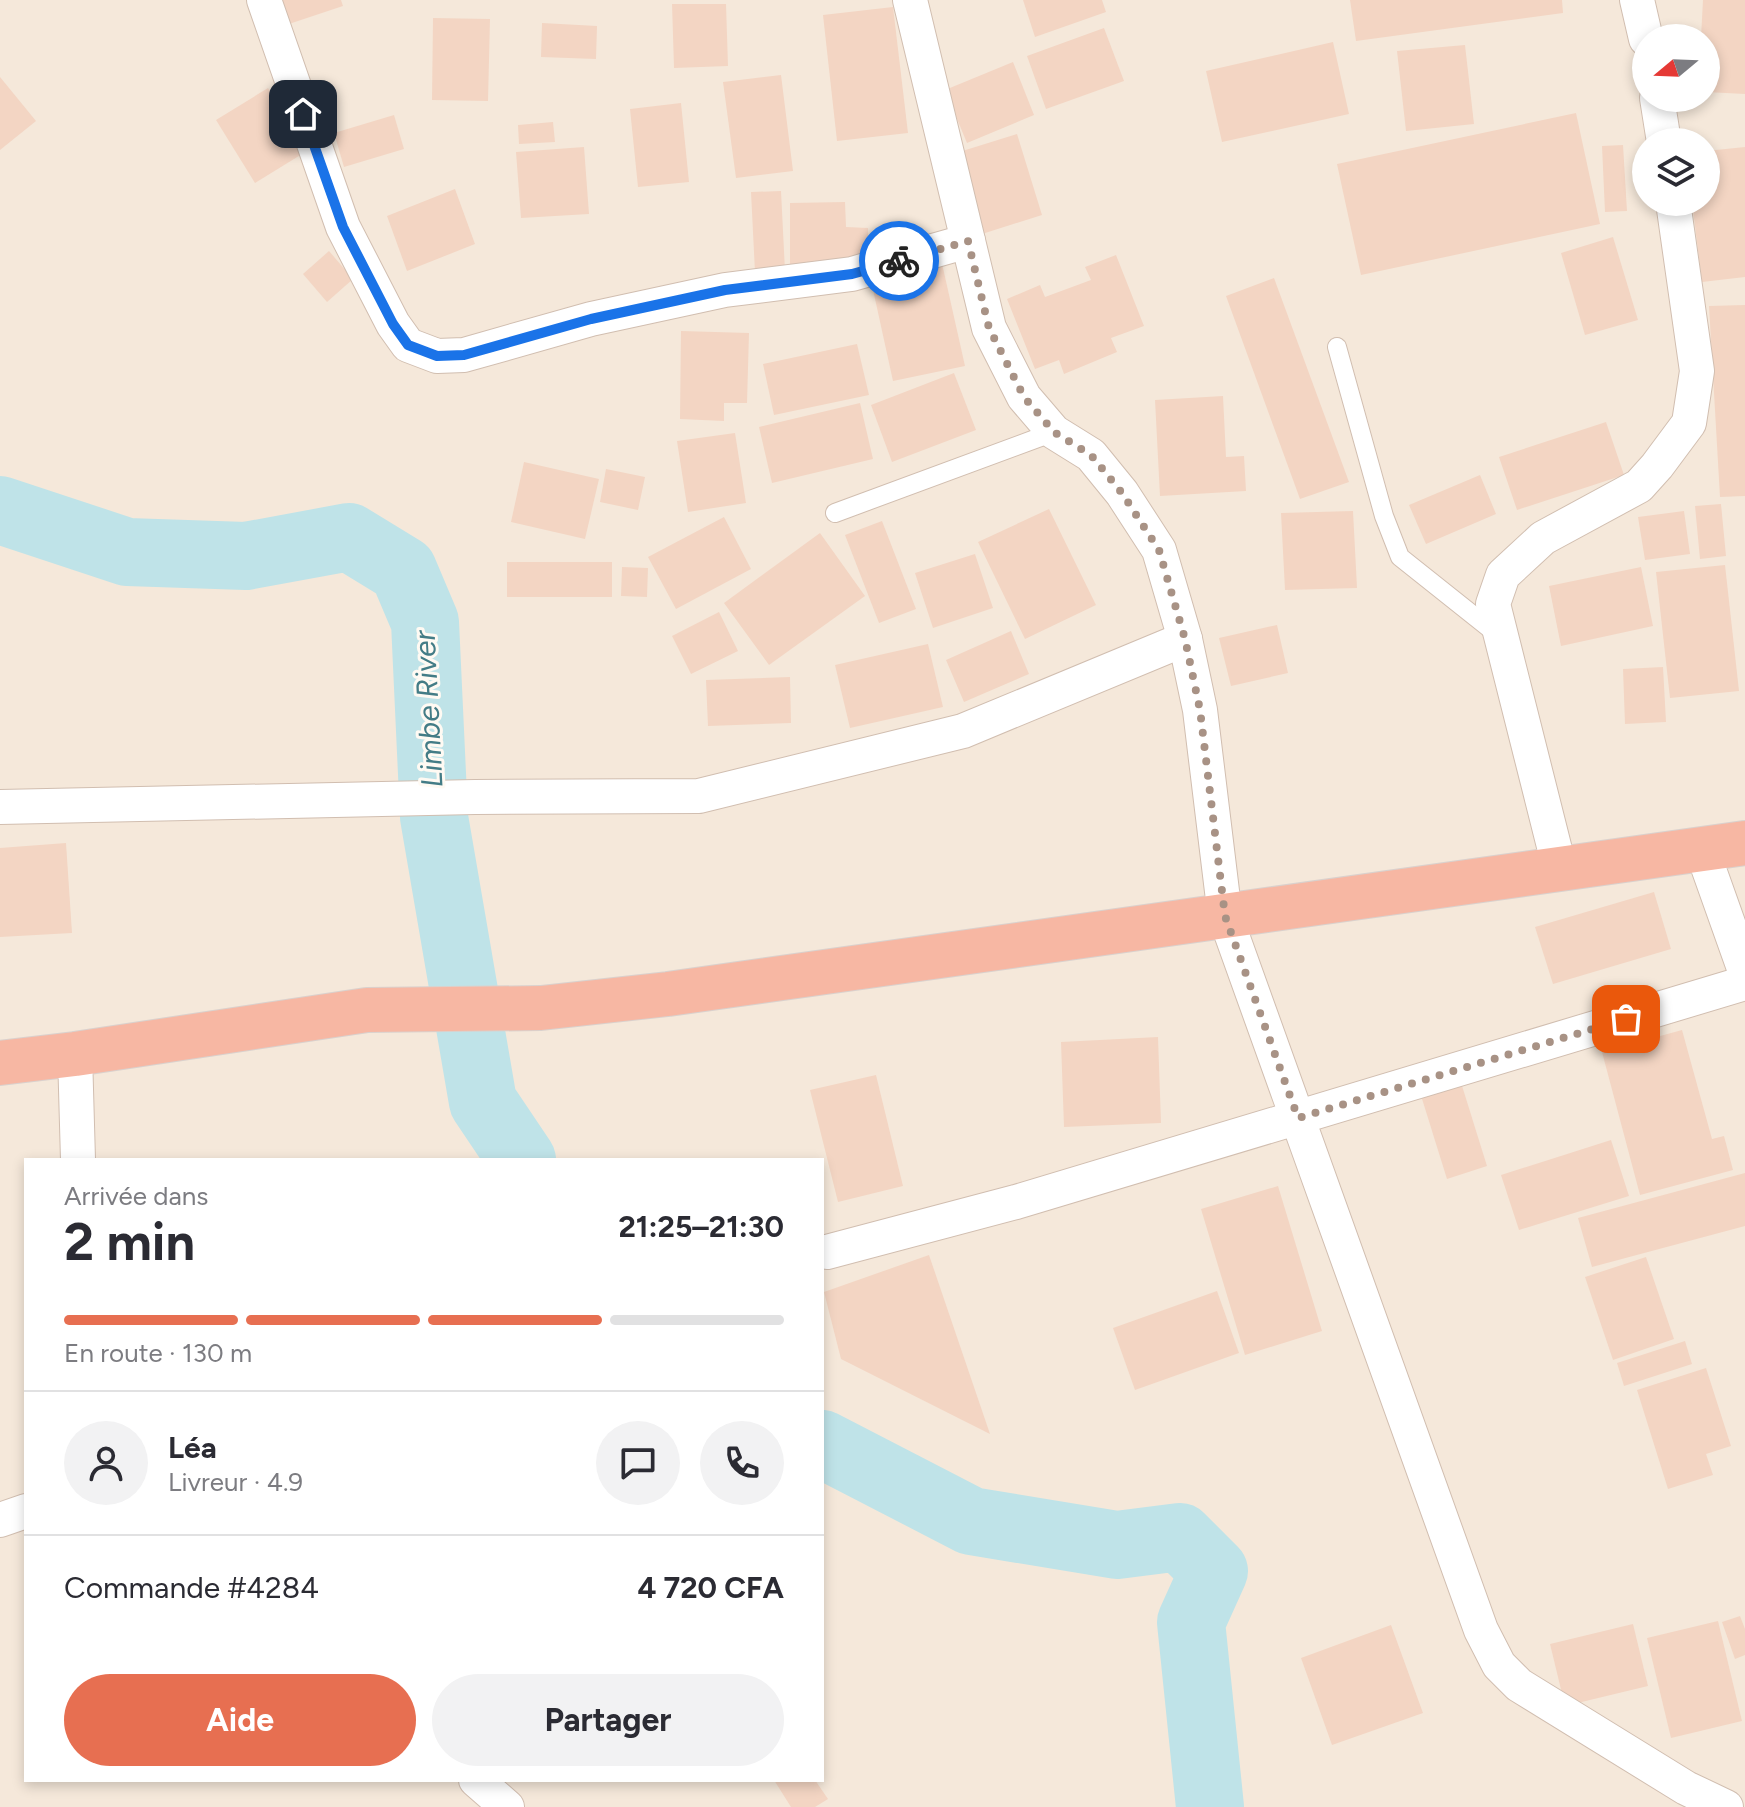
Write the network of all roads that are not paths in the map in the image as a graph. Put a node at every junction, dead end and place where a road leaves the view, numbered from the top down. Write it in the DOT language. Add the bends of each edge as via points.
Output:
graph roads {
  1 [pos="264,0"];
  2 [pos="910,0"];
  3 [pos="1637,0"];
  4 [pos="1643,24"];
  5 [pos="1675,216"];
  6 [pos="968,241"];
  7 [pos="1337,347"];
  8 [pos="1054,432"];
  9 [pos="835,513"];
  10 [pos="1501,637"];
  11 [pos="1185,639"];
  12 [pos="0,807"];
  13 [pos="1745,843"];
  14 [pos="1702,850"];
  15 [pos="1560,870"];
  16 [pos="1225,916"];
  17 [pos="1745,971"];
  18 [pos="1745,983"];
  19 [pos="75,1054"];
  20 [pos="0,1063"];
  21 [pos="1298,1118"];
  22 [pos="78,1158"];
  23 [pos="827,1252"];
  24 [pos="24,1512"];
  25 [pos="0,1520"];
  26 [pos="478,1782"];
  27 [pos="507,1807"];
  28 [pos="1726,1807"];
  1 -- 6 [label="street" via="343,227 408,345 437,356 464,355 591,319 725,290 852,274"];
  2 -- 6 [label="street"];
  3 -- 4 [label="street"];
  5 -- 10 [label="street" via="1697,371 1689,423 1639,486 1543,538 1503,575 1493,604"];
  6 -- 8 [label="street" via="989,328 1024,397"];
  7 -- 10 [label="lane" via="1400,557"];
  8 -- 9 [label="lane"];
  8 -- 11 [label="street" via="1091,455 1159,550"];
  10 -- 15 [label="street"];
  11 -- 12 [label="street" via="963,731 699,796"];
  11 -- 16 [label="street" via="1200,710"];
  13 -- 14 [label="highway"];
  14 -- 15 [label="highway"];
  14 -- 17 [label="street"];
  15 -- 16 [label="highway"];
  16 -- 19 [label="highway" via="668,994 541,1008 367,1010"];
  16 -- 21 [label="street"];
  18 -- 21 [label="street"];
  19 -- 20 [label="highway"];
  19 -- 22 [label="street"];
  21 -- 23 [label="street"];
  21 -- 28 [label="street" via="1481,1630 1499,1665 1519,1685"];
  24 -- 25 [label="street"];
  26 -- 27 [label="street"];
}
